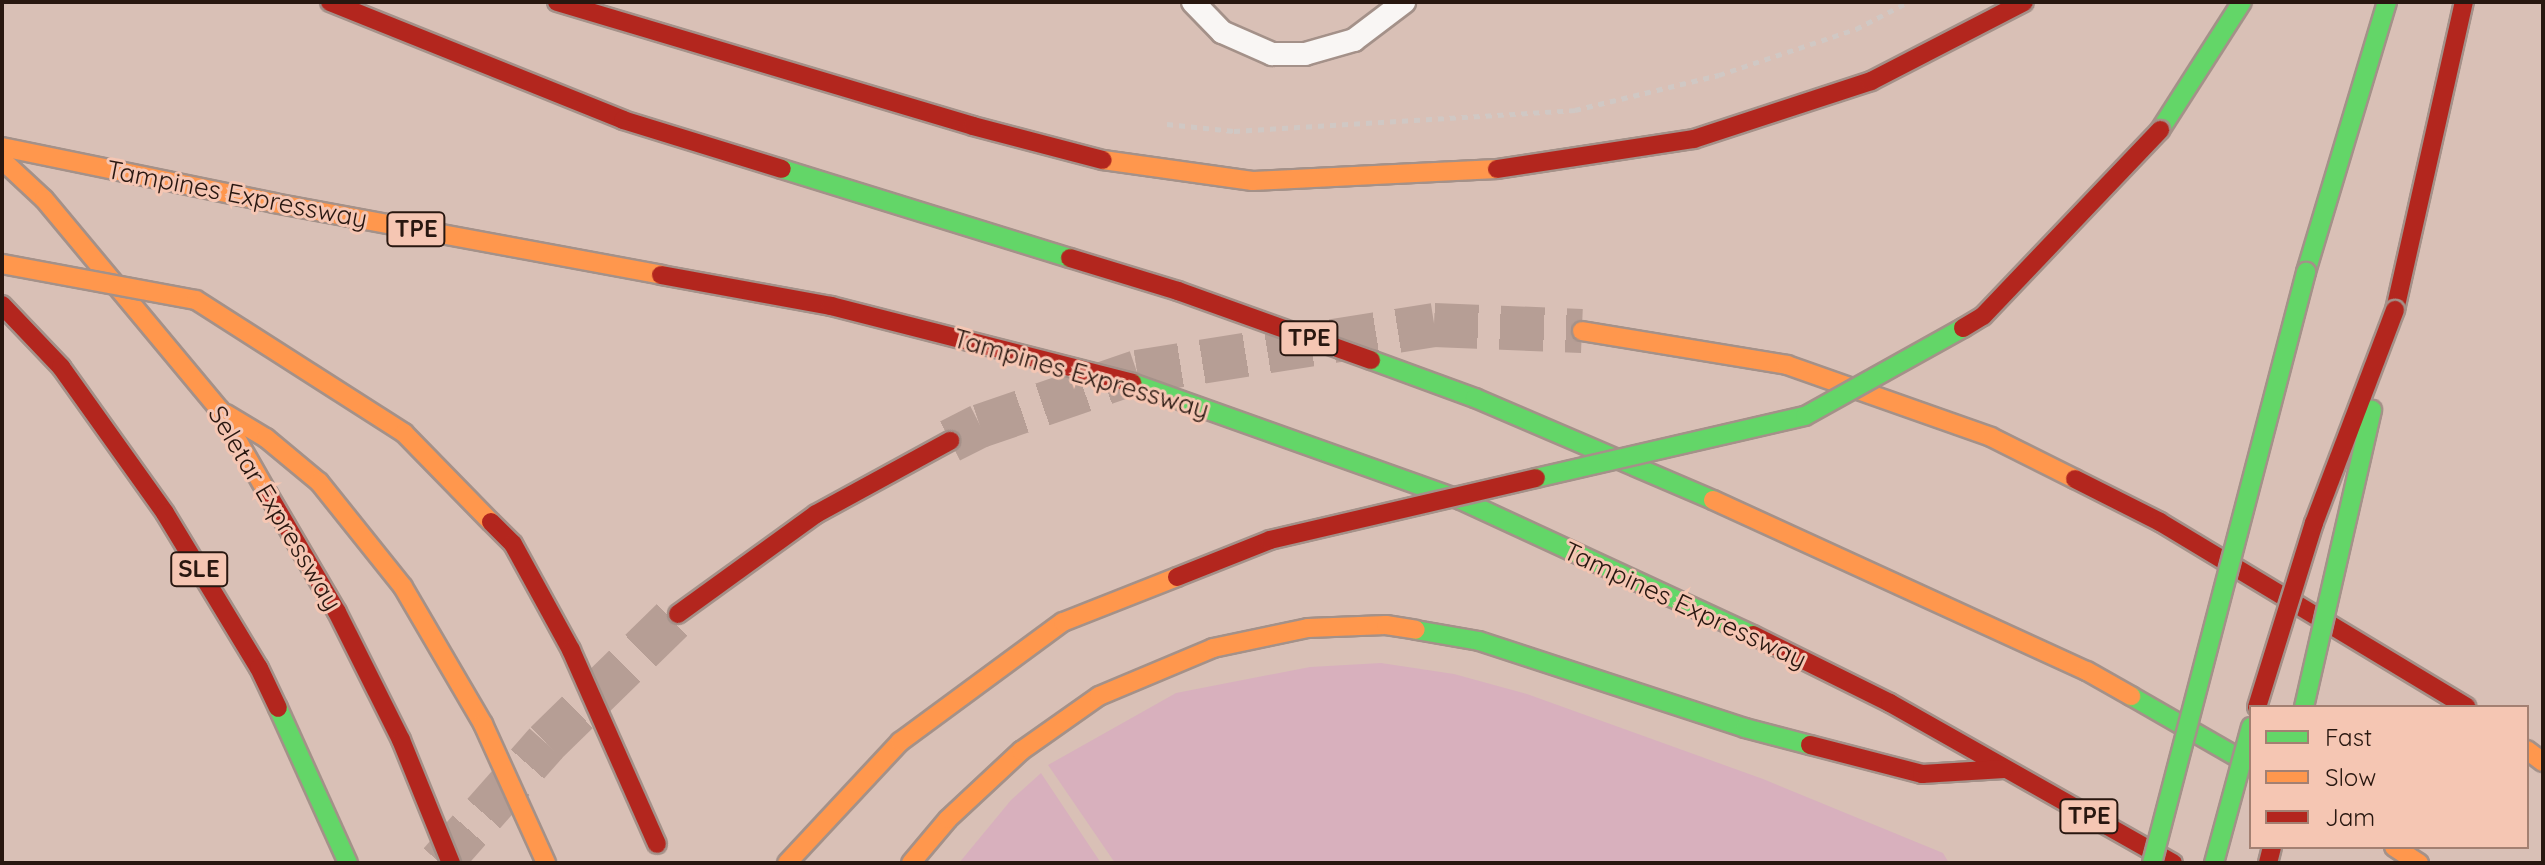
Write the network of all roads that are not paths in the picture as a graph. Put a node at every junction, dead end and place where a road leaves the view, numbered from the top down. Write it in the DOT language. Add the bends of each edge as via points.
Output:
graph roads {
  1 [pos="330,2"];
  2 [pos="557,2"];
  3 [pos="1193,2"];
  4 [pos="1404,2"];
  5 [pos="2024,2"];
  6 [pos="2242,2"];
  7 [pos="2387,2"];
  8 [pos="2464,2"];
  9 [pos="2,147"];
  10 [pos="2,160"];
  11 [pos="2,264"];
  12 [pos="2,305"];
  13 [pos="2395,310"];
  14 [pos="1582,331"];
  15 [pos="220,410"];
  16 [pos="950,441"];
  17 [pos="678,614"];
  18 [pos="2258,705"];
  19 [pos="2304,705"];
  20 [pos="2464,705"];
  21 [pos="2249,734"];
  22 [pos="2249,764"];
  23 [pos="2004,769"];
  24 [pos="2397,849"];
  25 [pos="348,863"];
  26 [pos="451,863"];
  27 [pos="546,863"];
  28 [pos="662,863"];
  29 [pos="787,863"];
  30 [pos="911,863"];
  31 [pos="2152,863"];
  32 [pos="2173,863"];
  33 [pos="2214,863"];
  34 [pos="2419,863"];
  1 -- 22 [label="main road, TPE" via="623,120 1178,291 1475,398 1789,532 2087,671"];
  2 -- 5 [label="main road" via="1121,165 1253,181 1482,171 1694,139 1871,81"];
  3 -- 4 [label="lane" via="1222,32 1272,54 1305,54 1354,40"];
  6 -- 29 [label="main road, bridge" via="2160,130 1983,316 1805,416 1270,540 1063,622 900,742"];
  7 -- 31 [label="main road, bridge" via="2306,272"];
  8 -- 13 [label="main road"];
  9 -- 23 [label="main road, Tampines Expressway / TPE" via="831,306 1134,384 1461,500 1753,635 1890,703"];
  10 -- 15 [label="main road, Seletar Expressway" via="44,199"];
  11 -- 28 [label="main road, bridge" via="196,300 404,433 513,544 571,650"];
  12 -- 25 [label="main road, SLE" via="61,367 165,513 259,668"];
  13 -- 18 [label="main road, bridge" via="2314,523"];
  13 -- 19 [label="main road, bridge"];
  14 -- 20 [label="main road" via="1787,365 1991,437 2160,522"];
  15 -- 26 [label="main road, Seletar Expressway" via="337,612 401,740"];
  15 -- 27 [label="main road" via="297,461 363,533 403,587 483,724"];
  16 -- 17 [label="main road" via="816,514"];
  21 -- 33 [label="main road, bridge"];
  23 -- 30 [label="main road" via="1922,774 1745,728 1479,641 1386,625 1308,628 1213,648 1099,696 1021,751 948,819"];
  23 -- 32 [label="main road, Tampines Expressway / TPE"];
  24 -- 34 [label="main road"];
}
